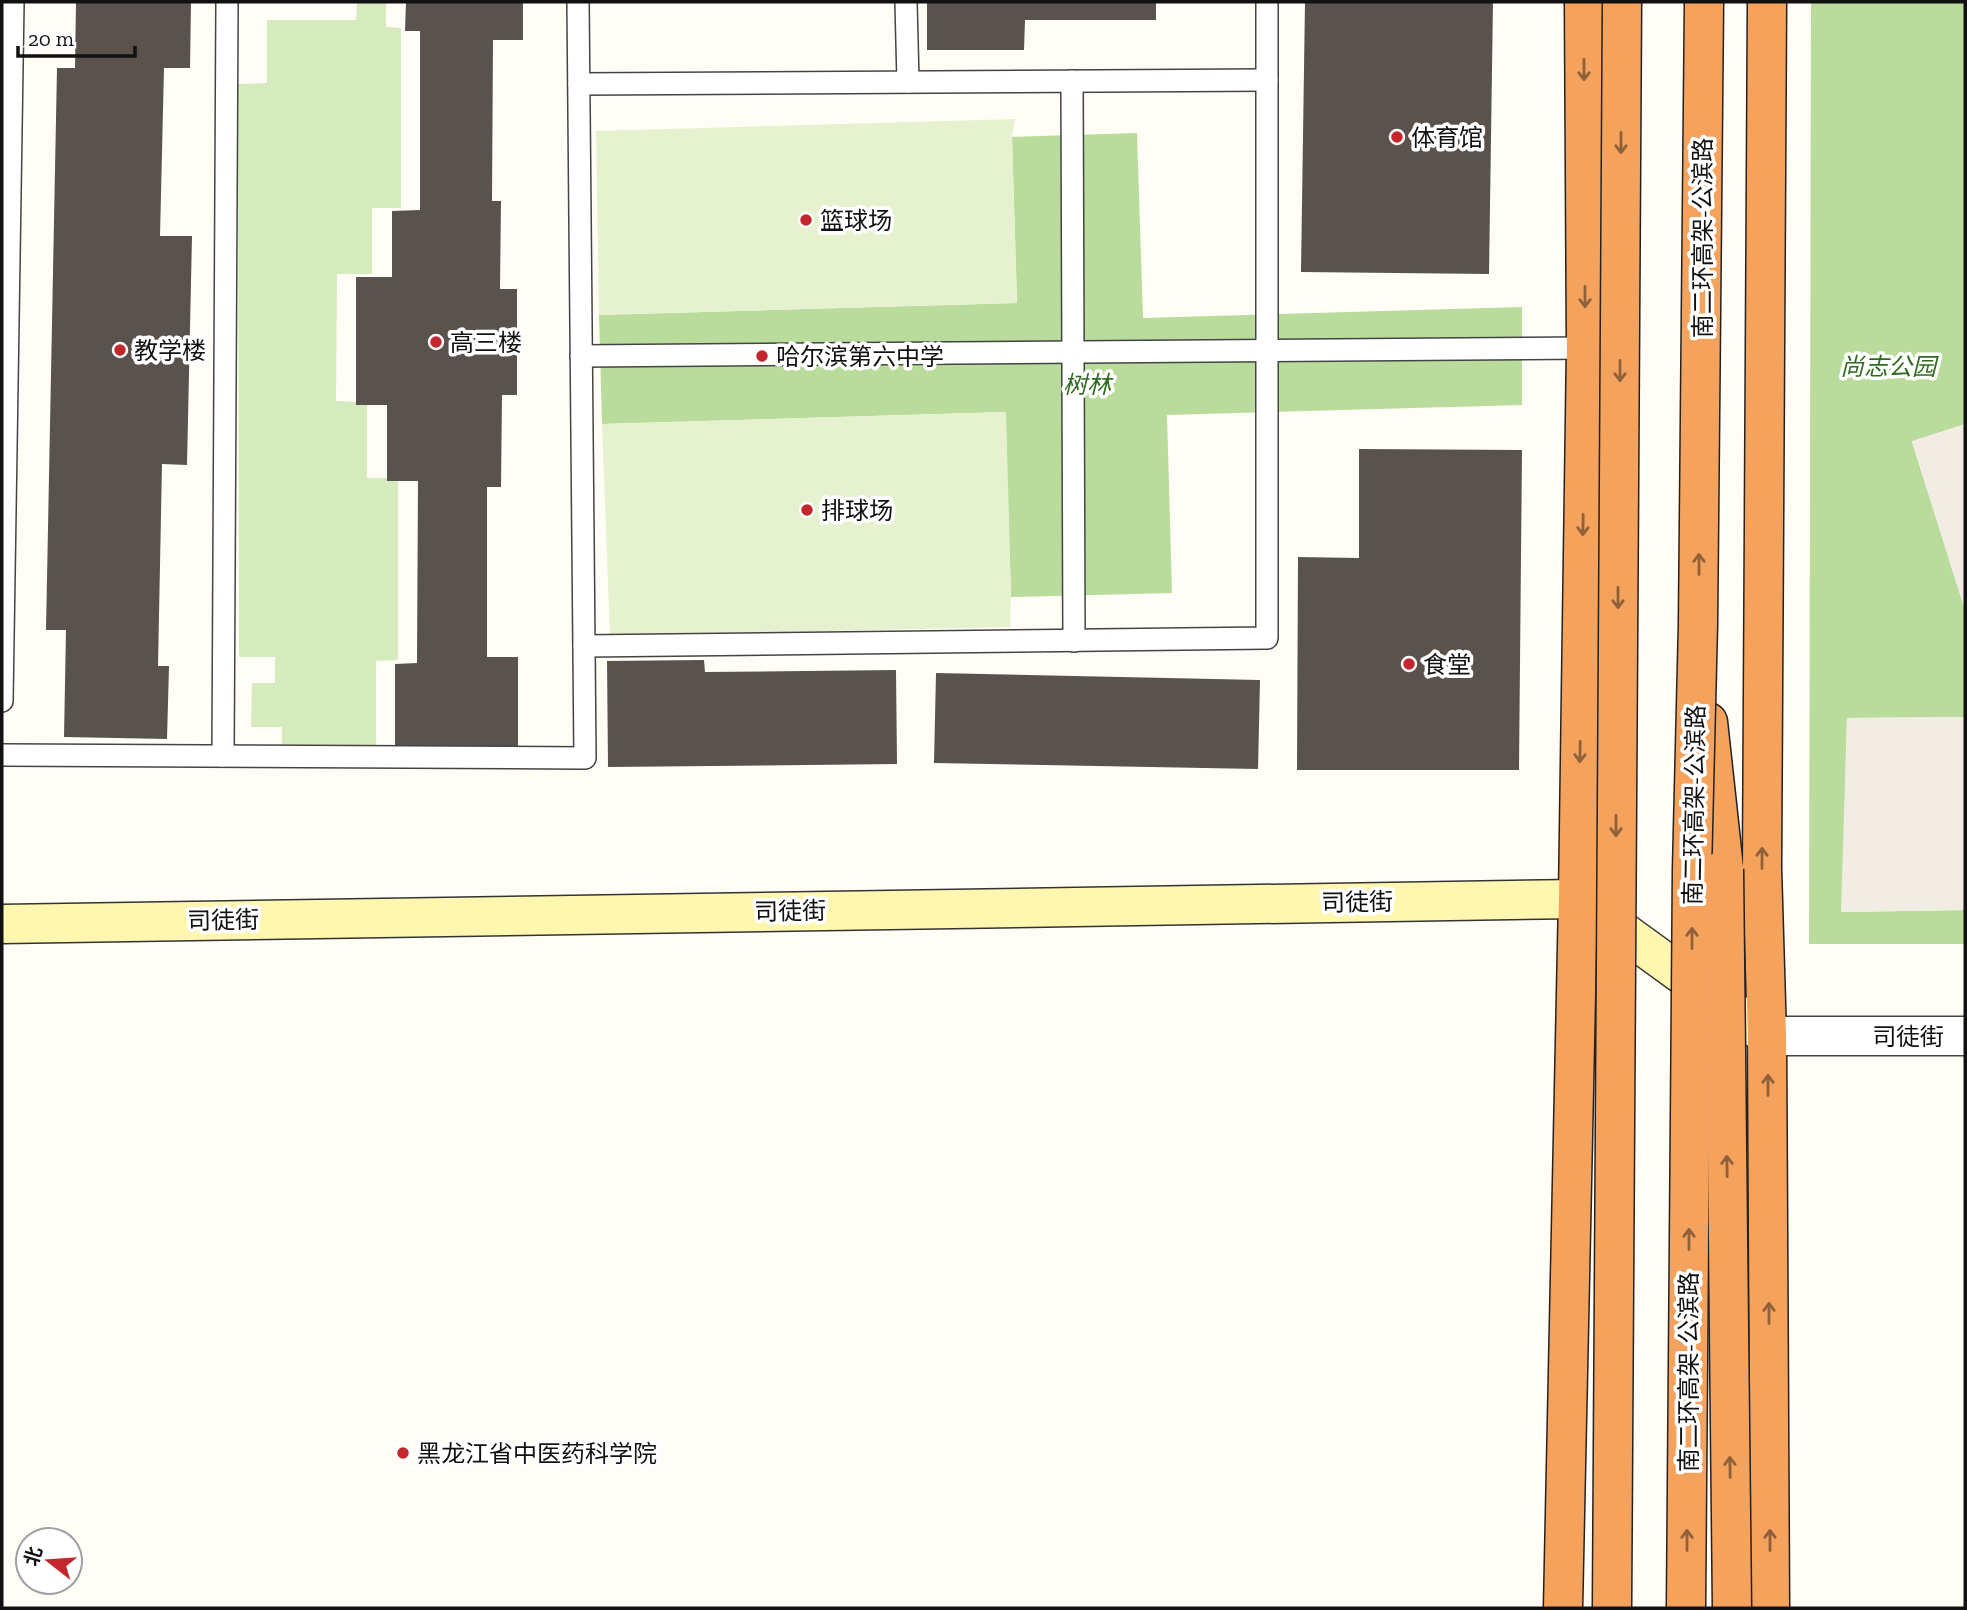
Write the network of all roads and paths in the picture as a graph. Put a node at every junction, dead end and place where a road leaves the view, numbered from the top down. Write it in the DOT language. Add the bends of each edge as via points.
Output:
graph roads {
  1 [pos="13,2"];
  2 [pos="227,2"];
  3 [pos="578,2"];
  4 [pos="906,2"];
  5 [pos="1267,2"];
  6 [pos="1584,2"];
  7 [pos="1622,2"];
  8 [pos="1704,2"];
  9 [pos="1767,2"];
  10 [pos="1267,80"];
  11 [pos="1072,81"];
  12 [pos="908,82"];
  13 [pos="579,85"];
  14 [pos="1586,348"];
  15 [pos="1268,351"];
  16 [pos="1073,352"];
  17 [pos="581,356"];
  18 [pos="5,366"];
  19 [pos="1698,624"];
  20 [pos="1074,640"];
  21 [pos="584,646"];
  22 [pos="2,701"];
  23 [pos="2,755"];
  24 [pos="223,756"];
  25 [pos="1578,899"];
  26 [pos="2,924"];
  27 [pos="1767,1036"];
  28 [pos="1965,1036"];
  29 [pos="1563,1608"];
  30 [pos="1612,1608"];
  31 [pos="1686,1608"];
  32 [pos="1732,1608"];
  33 [pos="1770,1608"];
  1 -- 18 [label="lane"];
  2 -- 24 [label="lane"];
  3 -- 13 [label="lane"];
  4 -- 12 [label="lane"];
  5 -- 10 [label="lane"];
  6 -- 14 [label="highway, one-way"];
  7 -- 30 [label="highway, one-way, bridge"];
  19 -- 8 [label="highway, 南二环高架-公滨路, one-way, bridge"];
  27 -- 9 [label="highway, one-way" via="1762,868"];
  10 -- 11 [label="lane"];
  10 -- 15 [label="lane"];
  11 -- 12 [label="lane"];
  11 -- 16 [label="lane"];
  12 -- 13 [label="lane"];
  13 -- 17 [label="lane"];
  14 -- 15 [label="lane"];
  14 -- 25 [label="highway, one-way"];
  15 -- 16 [label="lane"];
  15 -- 20 [label="lane" via="1267,638"];
  16 -- 17 [label="lane"];
  16 -- 20 [label="lane"];
  17 -- 21 [label="lane"];
  18 -- 22 [label="lane"];
  31 -- 19 [label="highway, 南二环高架-公滨路, one-way, bridge"];
  32 -- 19 [label="highway, one-way, bridge" via="1724,869"];
  20 -- 21 [label="lane"];
  21 -- 24 [label="lane" via="585,758"];
  23 -- 24 [label="lane"];
  25 -- 26 [label="main road, 司徒街"];
  25 -- 27 [label="main road"];
  25 -- 29 [label="highway"];
  27 -- 28 [label="street, 司徒街"];
  33 -- 27 [label="highway, one-way"];
}
